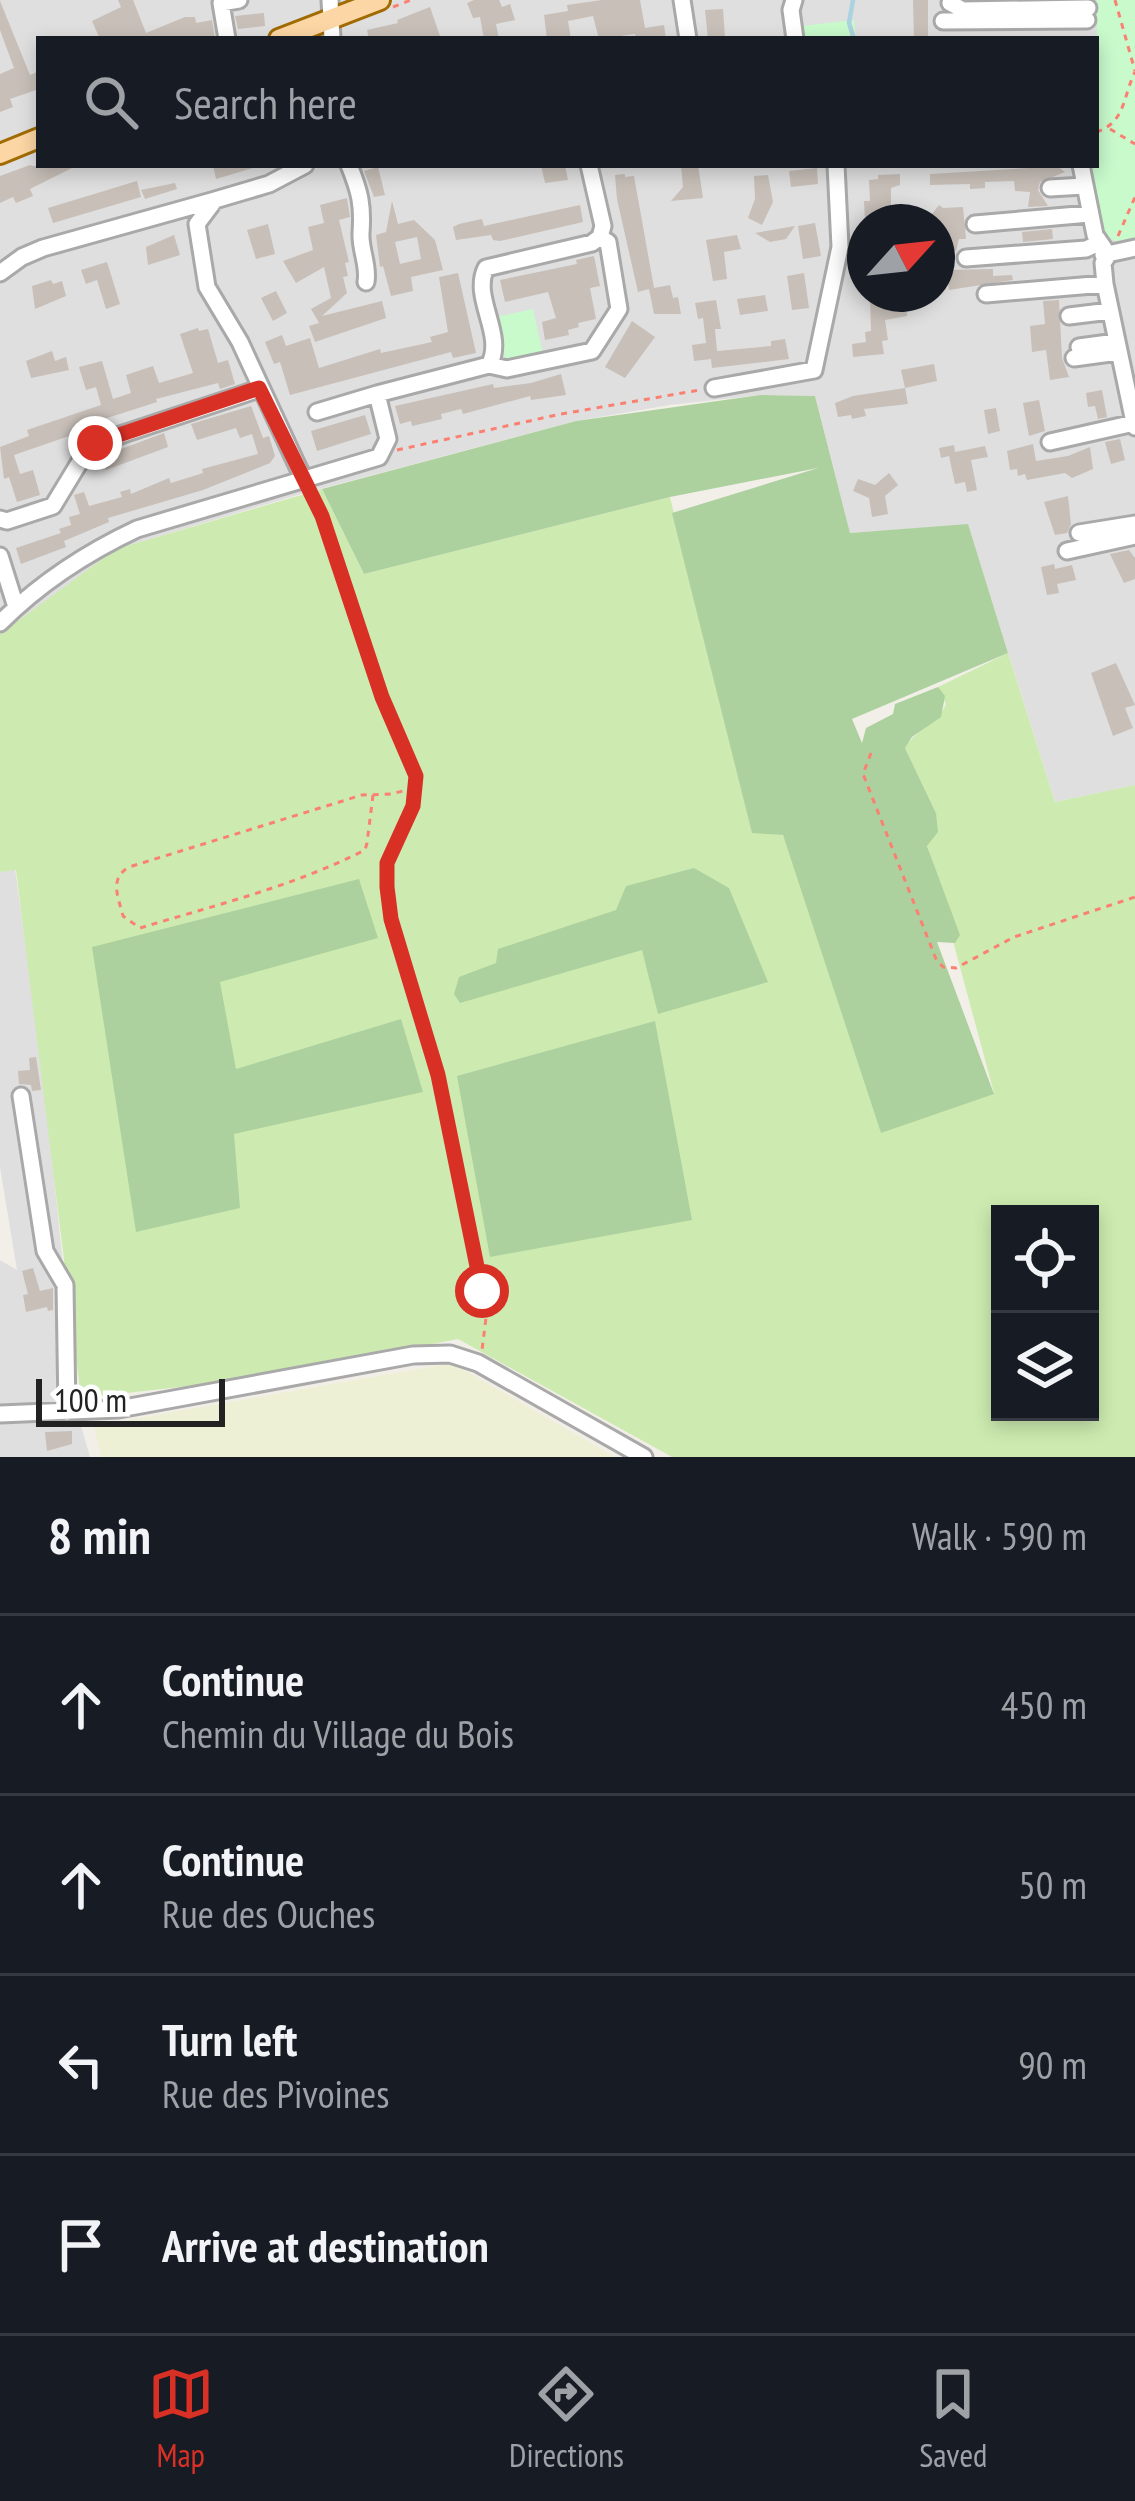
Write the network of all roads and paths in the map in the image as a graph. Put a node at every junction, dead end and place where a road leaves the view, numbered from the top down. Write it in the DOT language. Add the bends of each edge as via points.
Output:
graph roads {
  1 [pos="239,0"];
  2 [pos="380,0"];
  3 [pos="682,0"];
  4 [pos="794,0"];
  5 [pos="1114,0"];
  6 [pos="950,4"];
  7 [pos="1088,9"];
  8 [pos="331,20"];
  9 [pos="943,21"];
  10 [pos="226,36"];
  11 [pos="287,36"];
  12 [pos="688,36"];
  13 [pos="795,36"];
  14 [pos="1135,71"];
  15 [pos="1109,128"];
  16 [pos="1099,131"];
  17 [pos="36,139"];
  18 [pos="1135,144"];
  19 [pos="0,154"];
  20 [pos="299,168"];
  21 [pos="350,168"];
  22 [pos="590,168"];
  23 [pos="836,168"];
  24 [pos="1081,168"];
  25 [pos="1084,186"];
  26 [pos="1050,188"];
  27 [pos="1135,197"];
  28 [pos="215,200"];
  29 [pos="183,208"];
  30 [pos="1089,214"];
  31 [pos="198,222"];
  32 [pos="975,224"];
  33 [pos="600,237"];
  34 [pos="1116,247"];
  35 [pos="966,258"];
  36 [pos="1065,261"];
  37 [pos="0,273"];
  38 [pos="366,283"];
  39 [pos="1105,284"];
  40 [pos="986,294"];
  41 [pos="1110,311"];
  42 [pos="1069,316"];
  43 [pos="1117,347"];
  44 [pos="1076,352"];
  45 [pos="489,365"];
  46 [pos="259,388"];
  47 [pos="713,388"];
  48 [pos="377,394"];
  49 [pos="317,412"];
  50 [pos="1134,425"];
  51 [pos="1050,442"];
  52 [pos="384,453"];
  53 [pos="303,478"];
  54 [pos="0,519"];
  55 [pos="1135,524"];
  56 [pos="1079,533"];
  57 [pos="1135,536"];
  58 [pos="1066,551"];
  59 [pos="0,556"];
  60 [pos="16,607"];
  61 [pos="0,623"];
  62 [pos="871,753"];
  63 [pos="416,788"];
  64 [pos="373,795"];
  65 [pos="1135,898"];
  66 [pos="21,1096"];
  67 [pos="478,1363"];
  68 [pos="67,1412"];
  69 [pos="0,1414"];
  70 [pos="644,1457"];
  1 -- 10 [label="street" via="220,3"];
  2 -- 8 [label="main road"];
  3 -- 12 [label="street"];
  4 -- 13 [label="street"];
  5 -- 14 [label="path"];
  6 -- 7 [label="street"];
  7 -- 9 [label="street"];
  8 -- 11 [label="main road"];
  14 -- 15 [label="path"];
  15 -- 16 [label="path"];
  15 -- 18 [label="path"];
  17 -- 19 [label="main road"];
  20 -- 28 [label="street"];
  21 -- 38 [label="street" via="365,218"];
  22 -- 33 [label="street"];
  23 -- 47 [label="street" via="840,247 814,370"];
  24 -- 25 [label="street"];
  25 -- 26 [label="street"];
  25 -- 30 [label="street"];
  27 -- 34 [label="path"];
  28 -- 29 [label="street"];
  28 -- 31 [label="street"];
  29 -- 31 [label="street"];
  29 -- 37 [label="street" via="44,248"];
  30 -- 32 [label="street"];
  30 -- 34 [label="street"];
  31 -- 46 [label="street" via="207,287"];
  33 -- 45 [label="street" via="486,268 481,280 495,350"];
  33 -- 45 [label="street" via="608,242 619,309 592,351 507,369"];
  34 -- 35 [label="street"];
  34 -- 36 [label="street"];
  34 -- 39 [label="street" via="1103,263"];
  39 -- 40 [label="street"];
  39 -- 41 [label="street"];
  41 -- 42 [label="street"];
  41 -- 43 [label="street"];
  43 -- 44 [label="street"];
  43 -- 50 [label="street"];
  45 -- 48 [label="street"];
  46 -- 53 [label="street"];
  46 -- 54 [label="street" via="90,445 53,506"];
  47 -- 52 [label="path"];
  48 -- 49 [label="street"];
  48 -- 52 [label="street"];
  50 -- 51 [label="street"];
  52 -- 53 [label="street"];
  53 -- 60 [label="street" via="122,536"];
  53 -- 63 [label="path"];
  55 -- 56 [label="street"];
  57 -- 58 [label="street"];
  59 -- 60 [label="street"];
  60 -- 61 [label="street"];
  62 -- 65 [label="path" via="863,774 940,965 956,968 1014,937"];
  63 -- 64 [label="path"];
  63 -- 67 [label="path" via="391,850 387,887 438,1075 482,1291"];
  64 -- 64 [label="path" via="129,868 115,881 123,916 140,928 302,879 365,850"];
  66 -- 68 [label="street" via="45,1251 65,1286"];
  67 -- 68 [label="street" via="429,1353 203,1396"];
  67 -- 70 [label="street"];
  68 -- 69 [label="street"];
}
